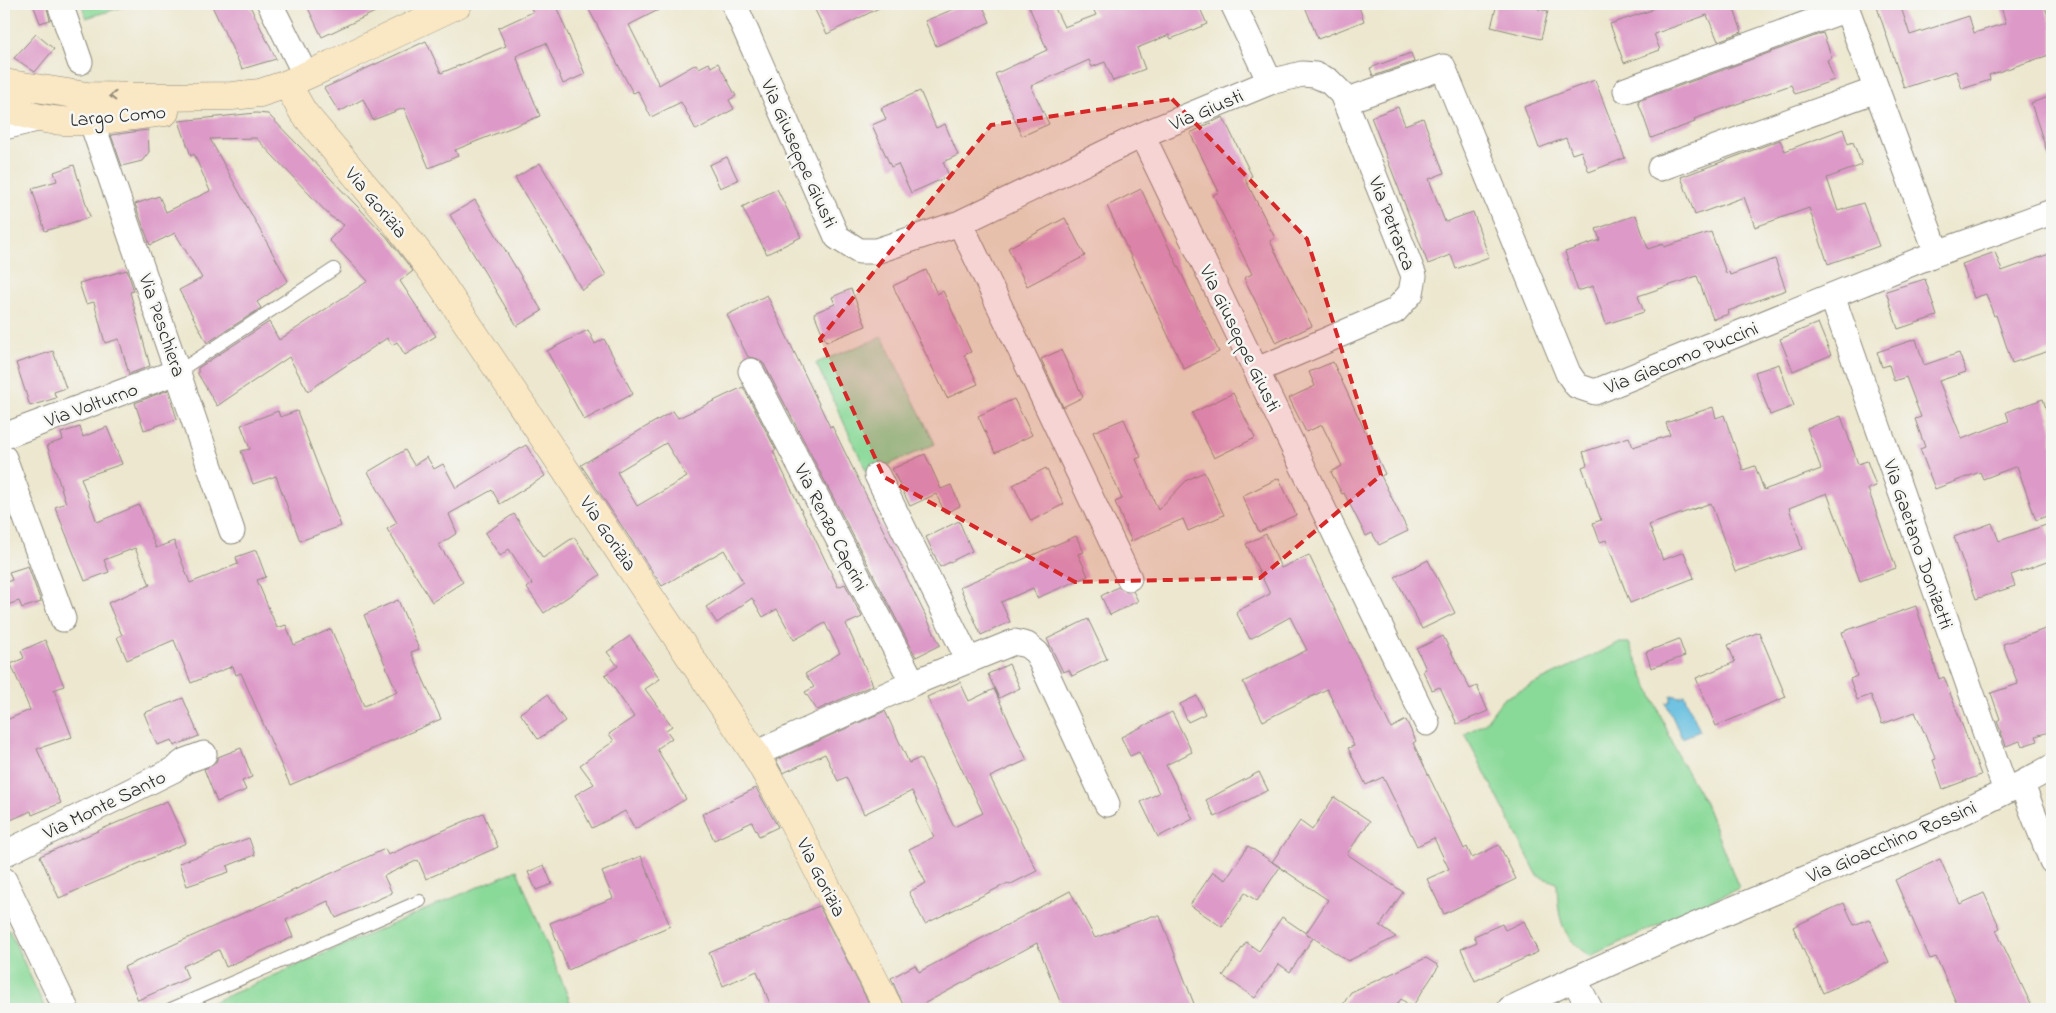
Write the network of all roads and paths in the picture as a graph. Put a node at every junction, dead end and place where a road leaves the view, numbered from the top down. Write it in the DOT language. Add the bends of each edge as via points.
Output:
graph roads {
  1 [pos="60,4"];
  2 [pos="270,4"];
  3 [pos="458,4"];
  4 [pos="734,4"];
  5 [pos="1233,4"];
  6 [pos="1846,6"];
  7 [pos="80,62"];
  8 [pos="296,80"];
  9 [pos="1270,82"];
  10 [pos="4,83"];
  11 [pos="1626,90"];
  12 [pos="1876,90"];
  13 [pos="232,96"];
  14 [pos="1345,101"];
  15 [pos="4,107"];
  16 [pos="41,118"];
  17 [pos="91,120"];
  18 [pos="4,128"];
  19 [pos="1142,135"];
  20 [pos="1660,168"];
  21 [pos="2052,212"];
  22 [pos="960,222"];
  23 [pos="1937,254"];
  24 [pos="334,269"];
  25 [pos="1832,296"];
  26 [pos="1257,370"];
  27 [pos="179,371"];
  28 [pos="751,371"];
  29 [pos="4,436"];
  30 [pos="4,458"];
  31 [pos="877,475"];
  32 [pos="232,531"];
  33 [pos="1128,578"];
  34 [pos="63,619"];
  35 [pos="969,661"];
  36 [pos="913,683"];
  37 [pos="1427,723"];
  38 [pos="204,754"];
  39 [pos="755,754"];
  40 [pos="2052,767"];
  41 [pos="2014,788"];
  42 [pos="1107,804"];
  43 [pos="4,854"];
  44 [pos="2052,861"];
  45 [pos="4,880"];
  46 [pos="420,901"];
  47 [pos="1574,979"];
  48 [pos="66,1009"];
  49 [pos="171,1009"];
  50 [pos="889,1009"];
  51 [pos="1510,1009"];
  52 [pos="1590,1009"];
  1 -- 7 [label="street"];
  2 -- 8 [label="street"];
  3 -- 8 [label="street, Largo Como"];
  4 -- 22 [label="street, Via Giuseppe Giusti" via="837,238 859,251 876,251"];
  5 -- 9 [label="street"];
  6 -- 11 [label="street"];
  6 -- 12 [label="street"];
  8 -- 13 [label="street, Largo Como" via="260,93"];
  8 -- 39 [label="street, Via Gorizia" via="304,112 435,275"];
  9 -- 14 [label="street, Via Petrarca" via="1302,74 1315,75 1329,81"];
  9 -- 19 [label="street, Via Giusti"];
  13 -- 10 [label="street, Largo Como, one-way" via="87,96"];
  12 -- 20 [label="street"];
  12 -- 23 [label="street"];
  13 -- 17 [label="street, Largo Como" via="174,110"];
  14 -- 25 [label="street, Via Giacomo Puccini" via="1443,67 1568,373 1577,386 1595,392"];
  14 -- 26 [label="street, Via Petrarca" via="1414,276 1410,293 1396,311"];
  15 -- 16 [label="street, Largo Como"];
  16 -- 17 [label="street, Largo Como"];
  16 -- 18 [label="street"];
  17 -- 27 [label="street, Via Peschiera"];
  19 -- 22 [label="street, Via Giuseppe Giusti"];
  19 -- 26 [label="street, Via Giuseppe Giusti"];
  21 -- 23 [label="street, Via Giacomo Puccini"];
  22 -- 33 [label="street"];
  23 -- 25 [label="street, Via Giacomo Puccini"];
  24 -- 27 [label="lane"];
  25 -- 41 [label="street, Via Gaetano Donizetti"];
  26 -- 37 [label="street, Via Giuseppe Giusti"];
  27 -- 29 [label="street, Via Volturno"];
  27 -- 32 [label="street, Via Peschiera"];
  28 -- 36 [label="street, Via Renzo Caprini"];
  30 -- 34 [label="street"];
  31 -- 35 [label="street"];
  35 -- 36 [label="street"];
  35 -- 42 [label="street" via="1014,642 1027,645 1037,654"];
  36 -- 39 [label="street"];
  38 -- 43 [label="street, Via Monte Santo"];
  39 -- 50 [label="street, Via Gorizia"];
  40 -- 41 [label="street, Via Gioacchino Rossini"];
  41 -- 44 [label="street, Via Gaetano Donizetti"];
  41 -- 47 [label="street, Via Gioacchino Rossini"];
  45 -- 48 [label="street"];
  46 -- 49 [label="lane"];
  47 -- 51 [label="street, Via Gioacchino Rossini"];
  47 -- 52 [label="street"];
}
